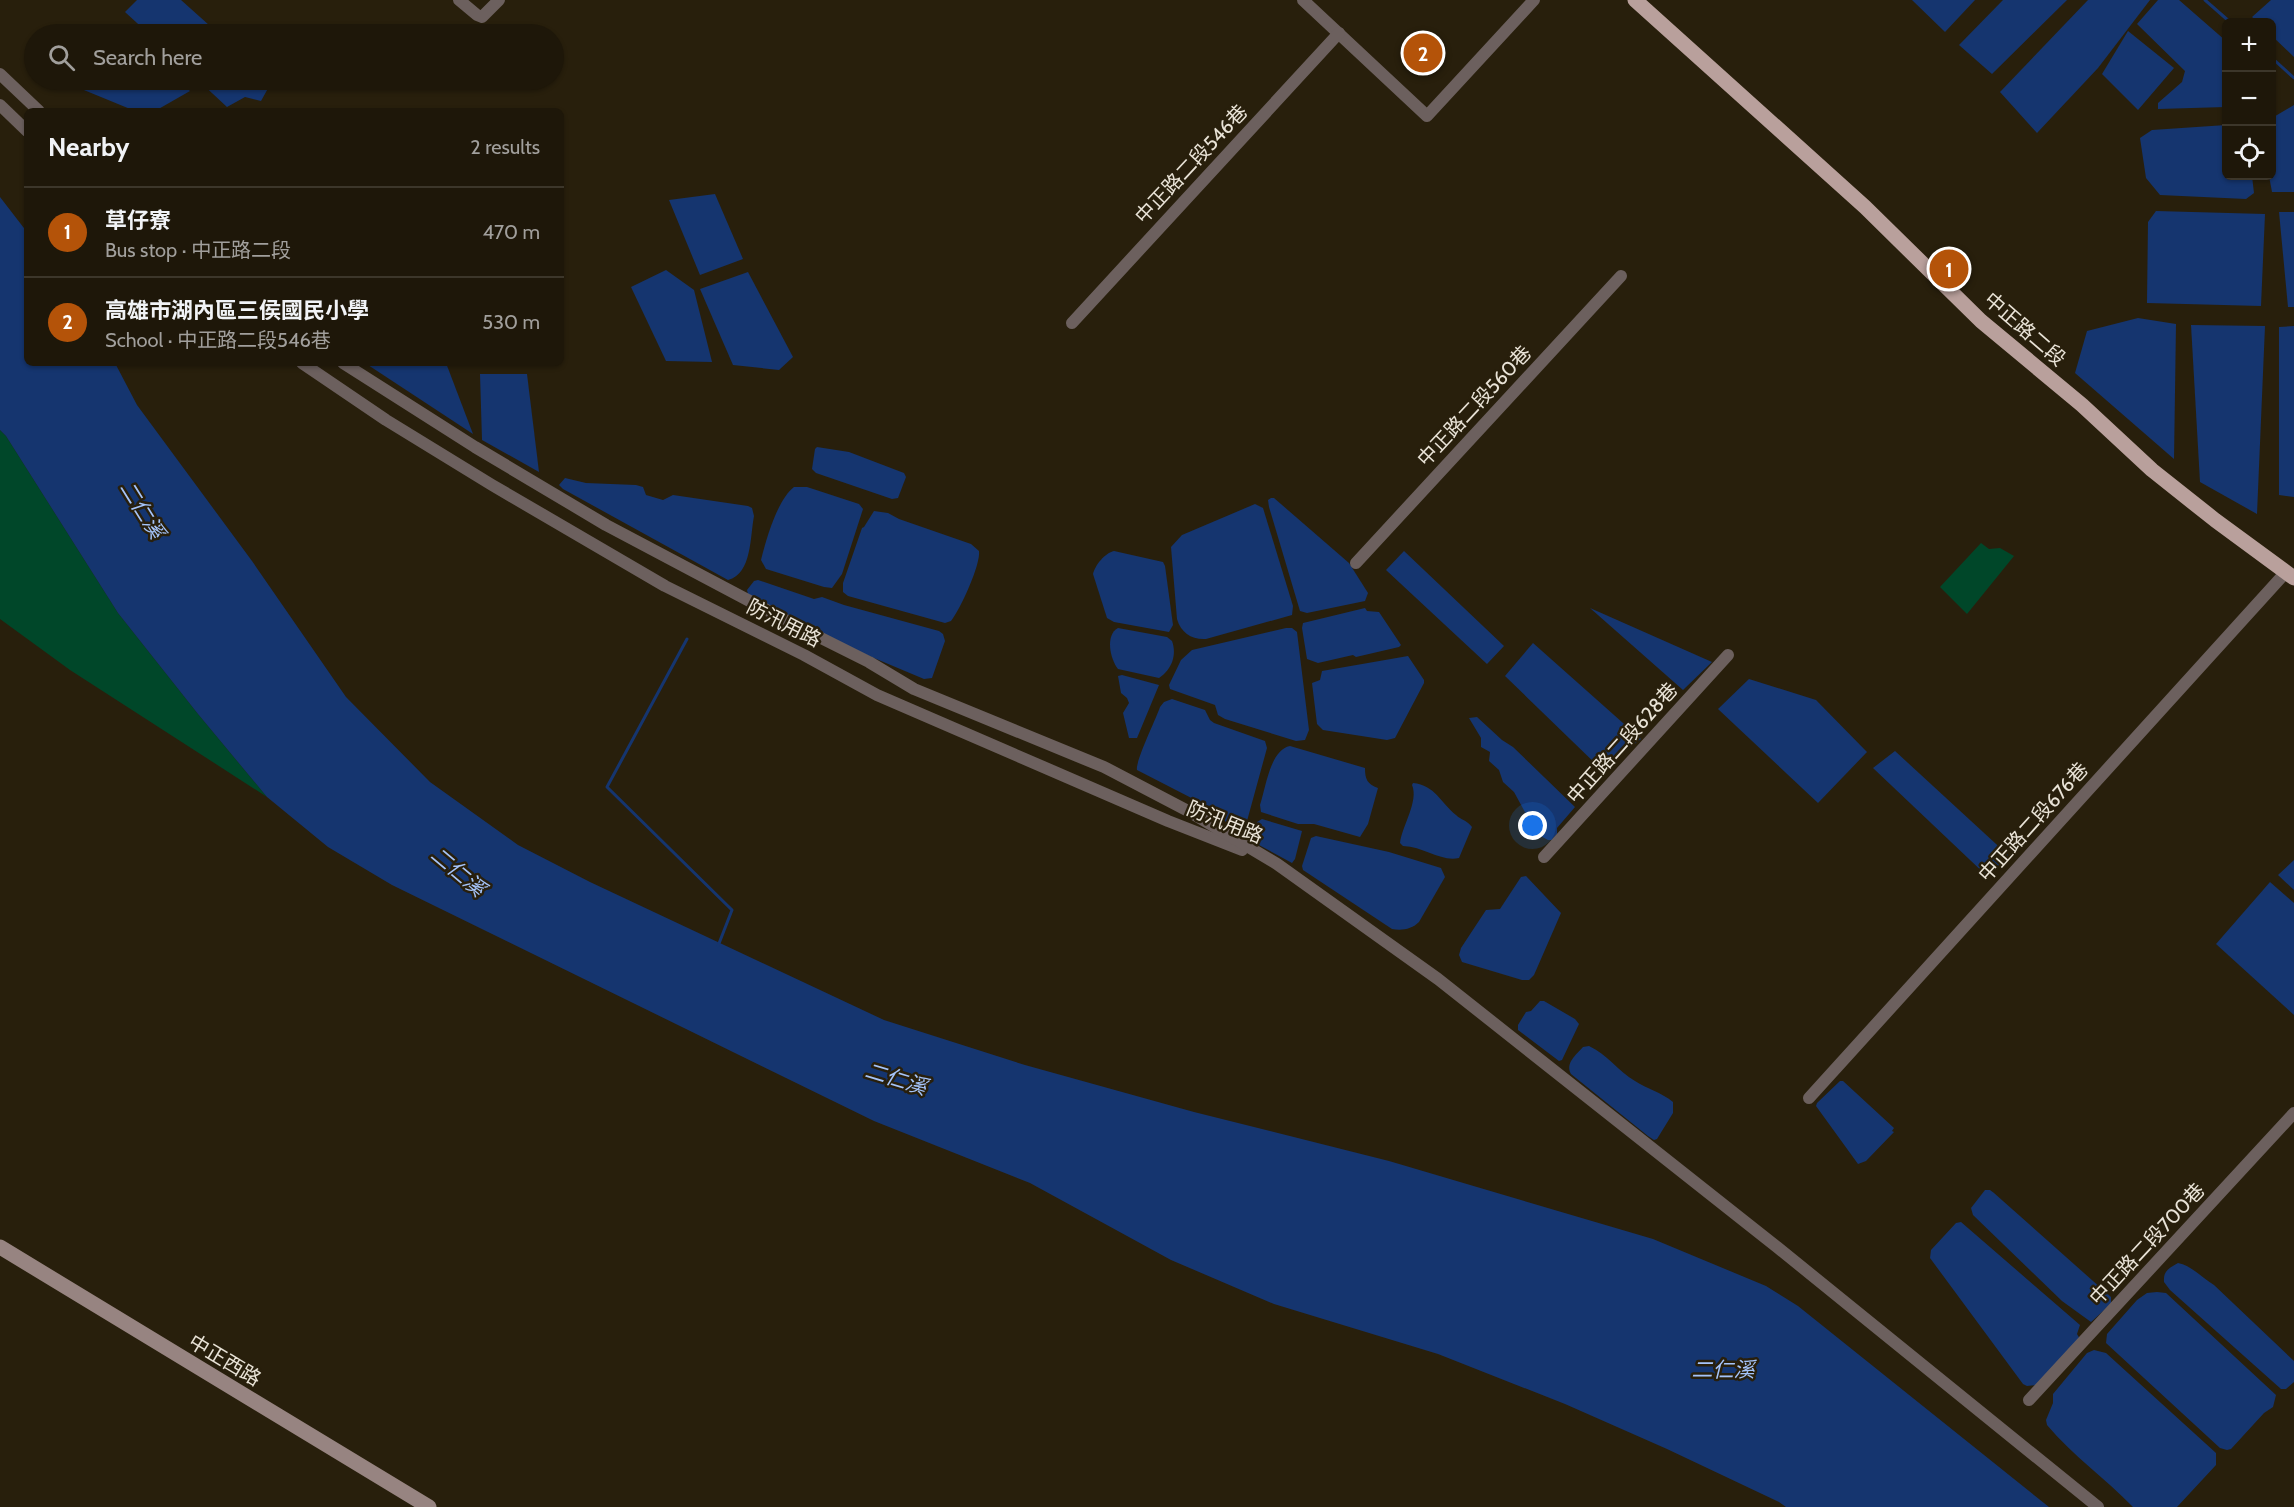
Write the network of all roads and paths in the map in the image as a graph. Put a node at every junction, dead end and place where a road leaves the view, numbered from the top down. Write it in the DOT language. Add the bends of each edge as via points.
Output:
graph roads {
  1 [pos="459,0"];
  2 [pos="499,0"];
  3 [pos="1303,0"];
  4 [pos="1534,0"];
  5 [pos="1635,0"];
  6 [pos="1339,33"];
  7 [pos="0,74"];
  8 [pos="0,105"];
  9 [pos="36,108"];
  10 [pos="24,128"];
  11 [pos="1621,276"];
  12 [pos="1072,323"];
  13 [pos="306,366"];
  14 [pos="348,366"];
  15 [pos="1356,563"];
  16 [pos="2290,575"];
  17 [pos="1728,655"];
  18 [pos="1544,857"];
  19 [pos="1277,864"];
  20 [pos="1809,1098"];
  21 [pos="2294,1113"];
  22 [pos="0,1247"];
  23 [pos="2029,1400"];
  24 [pos="429,1507"];
  25 [pos="2098,1507"];
  1 -- 2 [label="street" via="482,16"];
  3 -- 6 [label="street"];
  4 -- 6 [label="street" via="1427,116"];
  5 -- 16 [label="main road, 中正路二段" via="1865,207 1981,321 2082,405 2152,470"];
  6 -- 12 [label="street, 中正路二段546巷"];
  7 -- 9 [label="street"];
  8 -- 10 [label="street"];
  11 -- 15 [label="street, 中正路二段560巷"];
  13 -- 19 [label="street, 防汛用路" via="386,420 665,586 878,695"];
  14 -- 19 [label="street" via="616,530 914,689 1104,767"];
  16 -- 20 [label="street, 中正路二段676巷"];
  17 -- 18 [label="street, 中正路二段628巷"];
  19 -- 25 [label="street" via="1438,979"];
  21 -- 23 [label="street, 中正路二段700巷"];
  22 -- 24 [label="street, 中正西路"];
}
